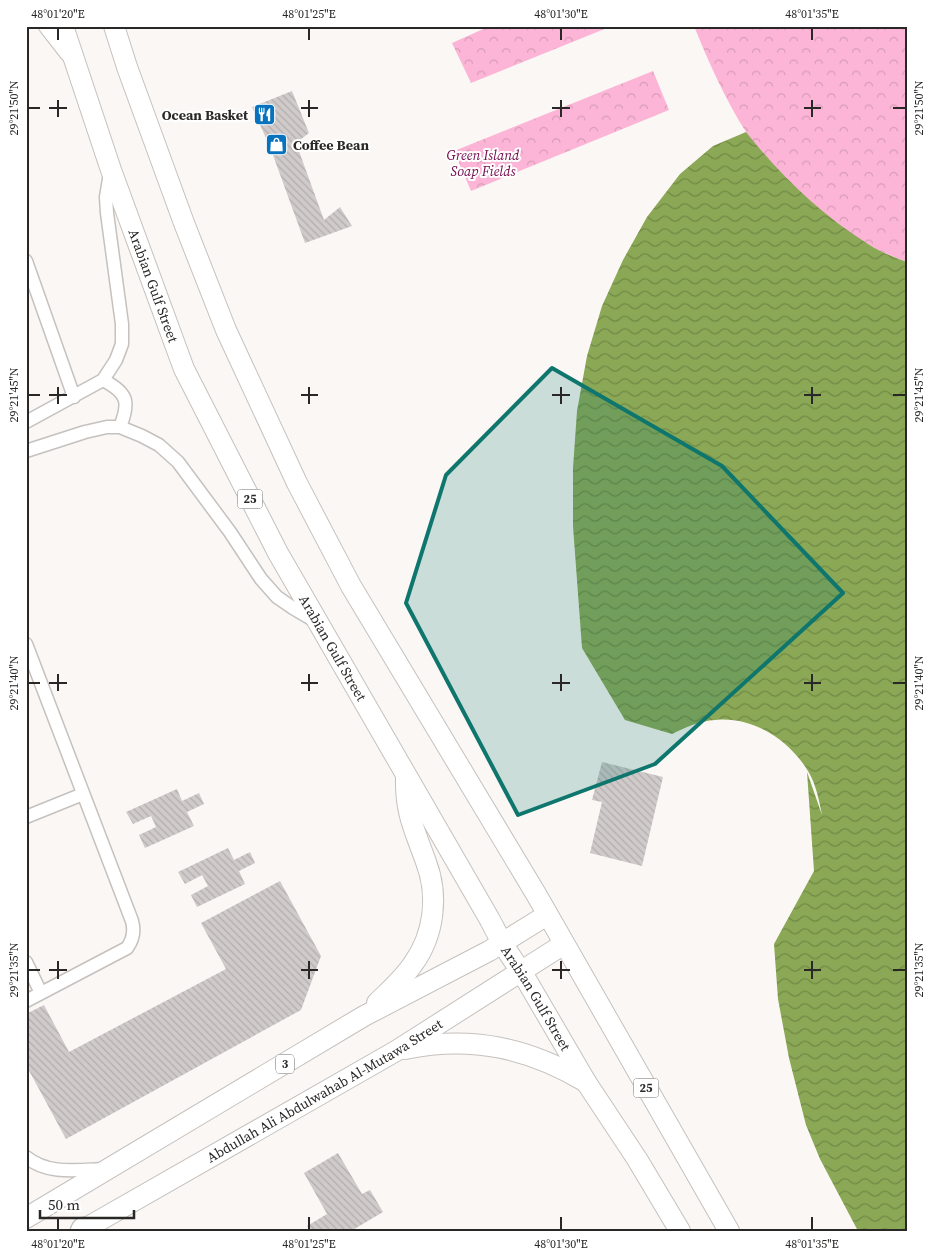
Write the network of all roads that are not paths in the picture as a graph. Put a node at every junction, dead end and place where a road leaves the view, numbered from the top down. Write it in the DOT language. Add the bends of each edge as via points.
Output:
graph roads {
  1 [pos="48,26"];
  2 [pos="63,26"];
  3 [pos="114,26"];
  4 [pos="73,58"];
  5 [pos="111,170"];
  6 [pos="26,261"];
  7 [pos="104,380"];
  8 [pos="74,397"];
  9 [pos="26,422"];
  10 [pos="120,427"];
  11 [pos="26,451"];
  12 [pos="317,622"];
  13 [pos="26,644"];
  14 [pos="406,776"];
  15 [pos="83,794"];
  16 [pos="26,817"];
  17 [pos="547,915"];
  18 [pos="502,943"];
  19 [pos="564,944"];
  20 [pos="26,962"];
  21 [pos="521,971"];
  22 [pos="41,993"];
  23 [pos="26,1001"];
  24 [pos="364,1016"];
  25 [pos="396,1051"];
  26 [pos="586,1082"];
  27 [pos="26,1157"];
  28 [pos="109,1169"];
  29 [pos="26,1218"];
  30 [pos="82,1230"];
  31 [pos="680,1231"];
  32 [pos="729,1231"];
  1 -- 4 [label="main road"];
  2 -- 4 [label="main road, Arabian Gulf Street / 25"];
  3 -- 17 [label="main road, 25" via="226,330 297,483 351,586"];
  4 -- 5 [label="main road, Arabian Gulf Street / 25"];
  5 -- 7 [label="street" via="106,197 122,344"];
  5 -- 12 [label="main road, Arabian Gulf Street / 25" via="184,369"];
  6 -- 8 [label="street"];
  7 -- 8 [label="street"];
  7 -- 10 [label="street" via="124,396 127,405"];
  8 -- 9 [label="street"];
  10 -- 11 [label="street" via="85,432"];
  10 -- 12 [label="street" via="158,445 178,462 261,579 277,597"];
  12 -- 14 [label="main road, Arabian Gulf Street / 25"];
  13 -- 15 [label="street"];
  14 -- 18 [label="main road, Arabian Gulf Street / 25"];
  14 -- 24 [label="main road" via="408,816 432,884 432,920 425,943 413,964"];
  15 -- 16 [label="street"];
  15 -- 22 [label="street" via="132,921 133,939 127,948"];
  17 -- 18 [label="main road, 3"];
  17 -- 19 [label="main road, 25"];
  18 -- 21 [label="main road, Arabian Gulf Street / 25"];
  18 -- 24 [label="main road, 3"];
  19 -- 21 [label="main road, Abdullah Ali Abdulwahab Al-Mutawa Street"];
  19 -- 32 [label="main road, 25"];
  20 -- 22 [label="street"];
  21 -- 25 [label="main road, Abdullah Ali Abdulwahab Al-Mutawa Street"];
  21 -- 26 [label="main road, Arabian Gulf Street / 25"];
  22 -- 23 [label="street"];
  24 -- 28 [label="main road, 3"];
  25 -- 26 [label="main road" via="462,1043 505,1048 547,1062"];
  25 -- 30 [label="main road, Abdullah Ali Abdulwahab Al-Mutawa Street"];
  26 -- 31 [label="main road, Arabian Gulf Street / 25"];
  27 -- 28 [label="street" via="44,1168"];
  28 -- 29 [label="main road, 3"];
}
